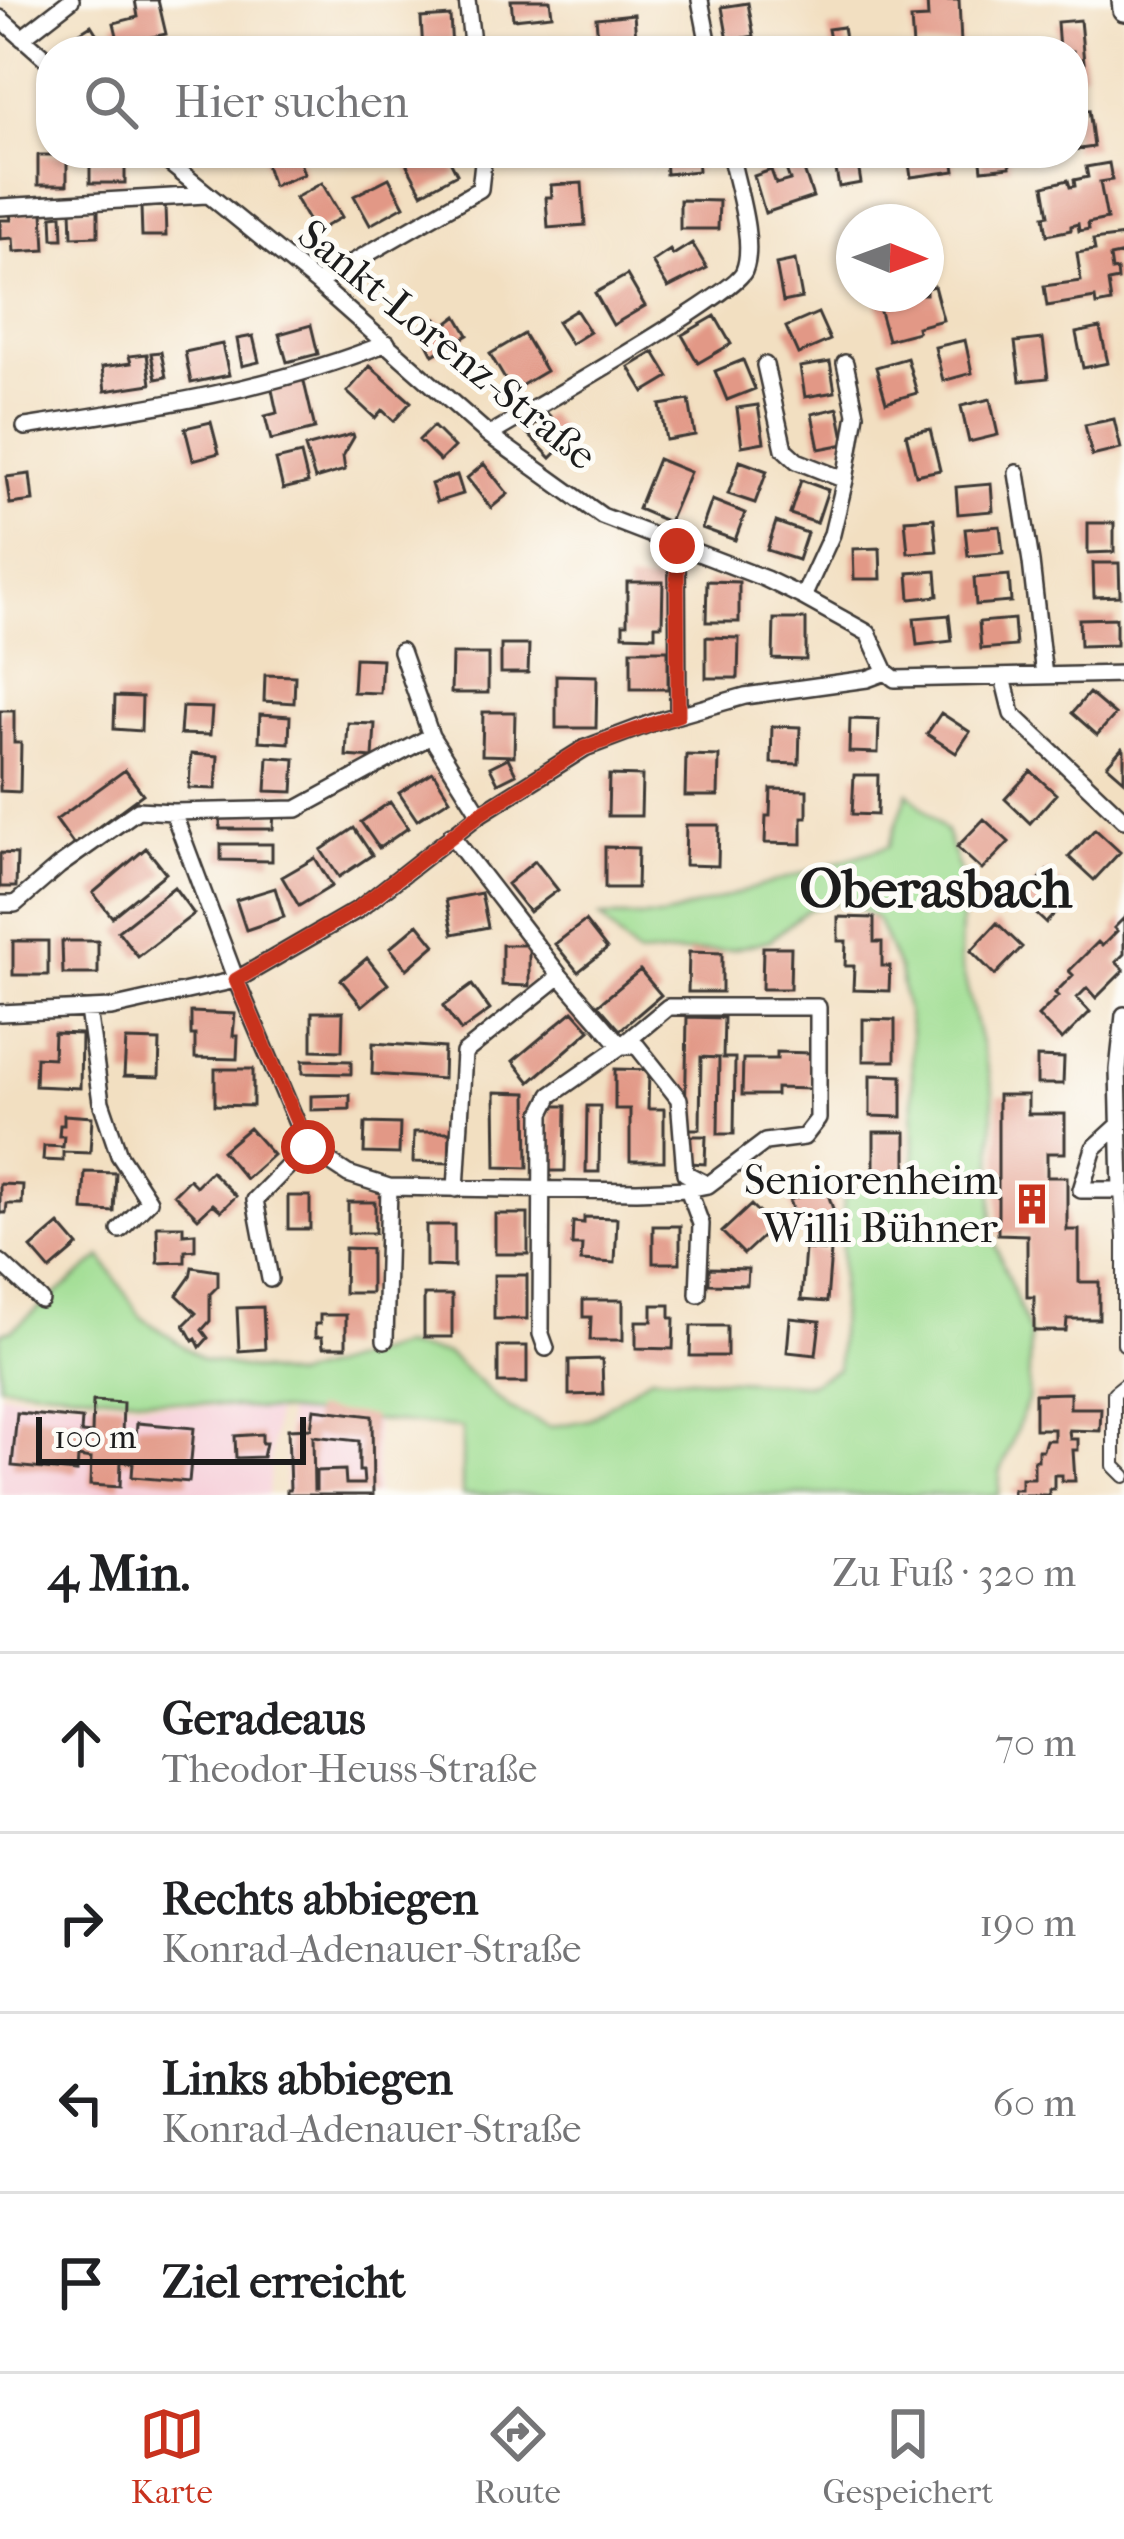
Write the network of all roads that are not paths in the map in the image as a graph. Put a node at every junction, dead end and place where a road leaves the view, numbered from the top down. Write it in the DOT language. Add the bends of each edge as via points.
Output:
graph roads {
  1 [pos="71,0"];
  2 [pos="466,0"];
  3 [pos="700,0"];
  4 [pos="1124,0"];
  5 [pos="1124,10"];
  6 [pos="0,18"];
  7 [pos="471,36"];
  8 [pos="707,36"];
  9 [pos="22,38"];
  10 [pos="36,50"];
  11 [pos="174,168"];
  12 [pos="482,168"];
  13 [pos="733,168"];
  14 [pos="206,195"];
  15 [pos="0,207"];
  16 [pos="317,284"];
  17 [pos="387,343"];
  18 [pos="845,363"];
  19 [pos="765,365"];
  20 [pos="25,427"];
  21 [pos="490,435"];
  22 [pos="1017,473"];
  23 [pos="844,480"];
  24 [pos="677,546"];
  25 [pos="803,597"];
  26 [pos="401,651"];
  27 [pos="886,672"];
  28 [pos="1124,674"];
  29 [pos="1044,676"];
  30 [pos="1003,677"];
  31 [pos="678,715"];
  32 [pos="431,736"];
  33 [pos="173,812"];
  34 [pos="480,814"];
  35 [pos="1124,820"];
  36 [pos="451,835"];
  37 [pos="0,904"];
  38 [pos="560,976"];
  39 [pos="236,980"];
  40 [pos="88,1010"];
  41 [pos="0,1013"];
  42 [pos="1124,1016"];
  43 [pos="621,1046"];
  44 [pos="1118,1126"];
  45 [pos="308,1147"];
  46 [pos="708,1184"];
  47 [pos="389,1187"];
  48 [pos="542,1188"];
  49 [pos="456,1189"];
  50 [pos="688,1189"];
  51 [pos="1121,1190"];
  52 [pos="120,1230"];
  53 [pos="1124,1238"];
  54 [pos="0,1262"];
  55 [pos="270,1279"];
  56 [pos="698,1294"];
  57 [pos="40,1300"];
  58 [pos="385,1340"];
  59 [pos="1124,1345"];
  60 [pos="546,1348"];
  61 [pos="1124,1385"];
  62 [pos="1124,1476"];
  1 -- 9 [label="street"];
  2 -- 7 [label="street"];
  3 -- 8 [label="street"];
  4 -- 5 [label="street"];
  6 -- 9 [label="street"];
  9 -- 10 [label="street"];
  11 -- 14 [label="street, Sankt-Lorenz-Straße"];
  12 -- 16 [label="street" via="480,189"];
  13 -- 21 [label="street" via="746,234 742,277"];
  14 -- 15 [label="street"];
  14 -- 16 [label="street, Sankt-Lorenz-Straße"];
  16 -- 17 [label="street, Sankt-Lorenz-Straße"];
  17 -- 20 [label="street" via="226,393"];
  17 -- 21 [label="street, Sankt-Lorenz-Straße"];
  18 -- 23 [label="street" via="856,414"];
  19 -- 23 [label="street" via="784,449"];
  21 -- 24 [label="street, Sankt-Lorenz-Straße" via="602,516"];
  22 -- 29 [label="street"];
  23 -- 25 [label="street" via="832,534"];
  24 -- 25 [label="street, Sankt-Lorenz-Straße"];
  24 -- 31 [label="street"];
  25 -- 27 [label="street, Sankt-Lorenz-Straße" via="868,633"];
  26 -- 32 [label="street"];
  27 -- 30 [label="street" via="895,679"];
  27 -- 31 [label="street"];
  28 -- 29 [label="street"];
  29 -- 30 [label="street"];
  30 -- 35 [label="street" via="1012,714"];
  31 -- 34 [label="street" via="584,748"];
  32 -- 33 [label="street" via="297,809"];
  32 -- 34 [label="street"];
  33 -- 37 [label="street" via="139,810 16,904"];
  33 -- 39 [label="street"];
  34 -- 36 [label="street"];
  36 -- 38 [label="street"];
  36 -- 39 [label="street" via="359,908"];
  38 -- 43 [label="street"];
  38 -- 49 [label="street" via="464,1054"];
  39 -- 40 [label="street"];
  39 -- 45 [label="street"];
  40 -- 41 [label="street"];
  40 -- 52 [label="street" via="101,1102 119,1155 149,1201"];
  42 -- 44 [label="street"];
  43 -- 46 [label="street" via="637,1046 679,1099 685,1173"];
  43 -- 46 [label="street" via="668,1007 818,1006 818,1119 804,1137 765,1142"];
  43 -- 48 [label="street" via="551,1095 542,1113"];
  44 -- 51 [label="street"];
  44 -- 51 [label="street" via="1094,1148 1081,1190"];
  45 -- 47 [label="street" via="348,1174"];
  45 -- 55 [label="street" via="254,1201"];
  46 -- 50 [label="street"];
  47 -- 49 [label="street"];
  47 -- 58 [label="street"];
  48 -- 49 [label="street"];
  48 -- 50 [label="street"];
  48 -- 60 [label="street"];
  50 -- 56 [label="street" via="700,1224"];
  51 -- 53 [label="street"];
  53 -- 59 [label="street"];
  54 -- 57 [label="street"];
  61 -- 62 [label="street" via="1114,1393 1112,1436 1114,1466"];
}
